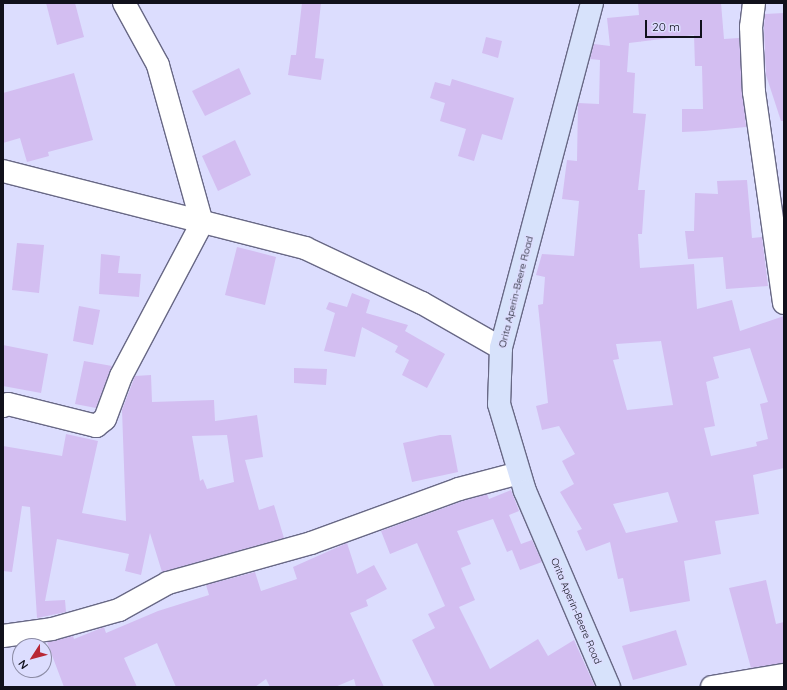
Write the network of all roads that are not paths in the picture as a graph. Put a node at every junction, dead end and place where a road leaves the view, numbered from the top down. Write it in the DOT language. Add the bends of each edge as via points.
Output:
graph roads {
  1 [pos="124,3"];
  2 [pos="592,3"];
  3 [pos="754,3"];
  4 [pos="3,172"];
  5 [pos="202,224"];
  6 [pos="784,303"];
  7 [pos="501,348"];
  8 [pos="3,406"];
  9 [pos="519,473"];
  10 [pos="3,636"];
  11 [pos="784,675"];
  12 [pos="609,687"];
  13 [pos="712,687"];
  1 -- 5 [label="street" via="158,65"];
  2 -- 7 [label="main road, Orita Aperin-Beere Road"];
  3 -- 6 [label="street" via="751,27 754,92"];
  4 -- 5 [label="street"];
  5 -- 7 [label="street" via="305,248 422,303"];
  5 -- 8 [label="street" via="121,376 105,419 96,426 8,404"];
  7 -- 9 [label="main road, Orita Aperin-Beere Road" via="499,404"];
  9 -- 10 [label="street" via="459,489 311,543 168,583 119,610 52,629"];
  9 -- 12 [label="main road, Orita Aperin-Beere Road"];
  11 -- 13 [label="street"];
}
